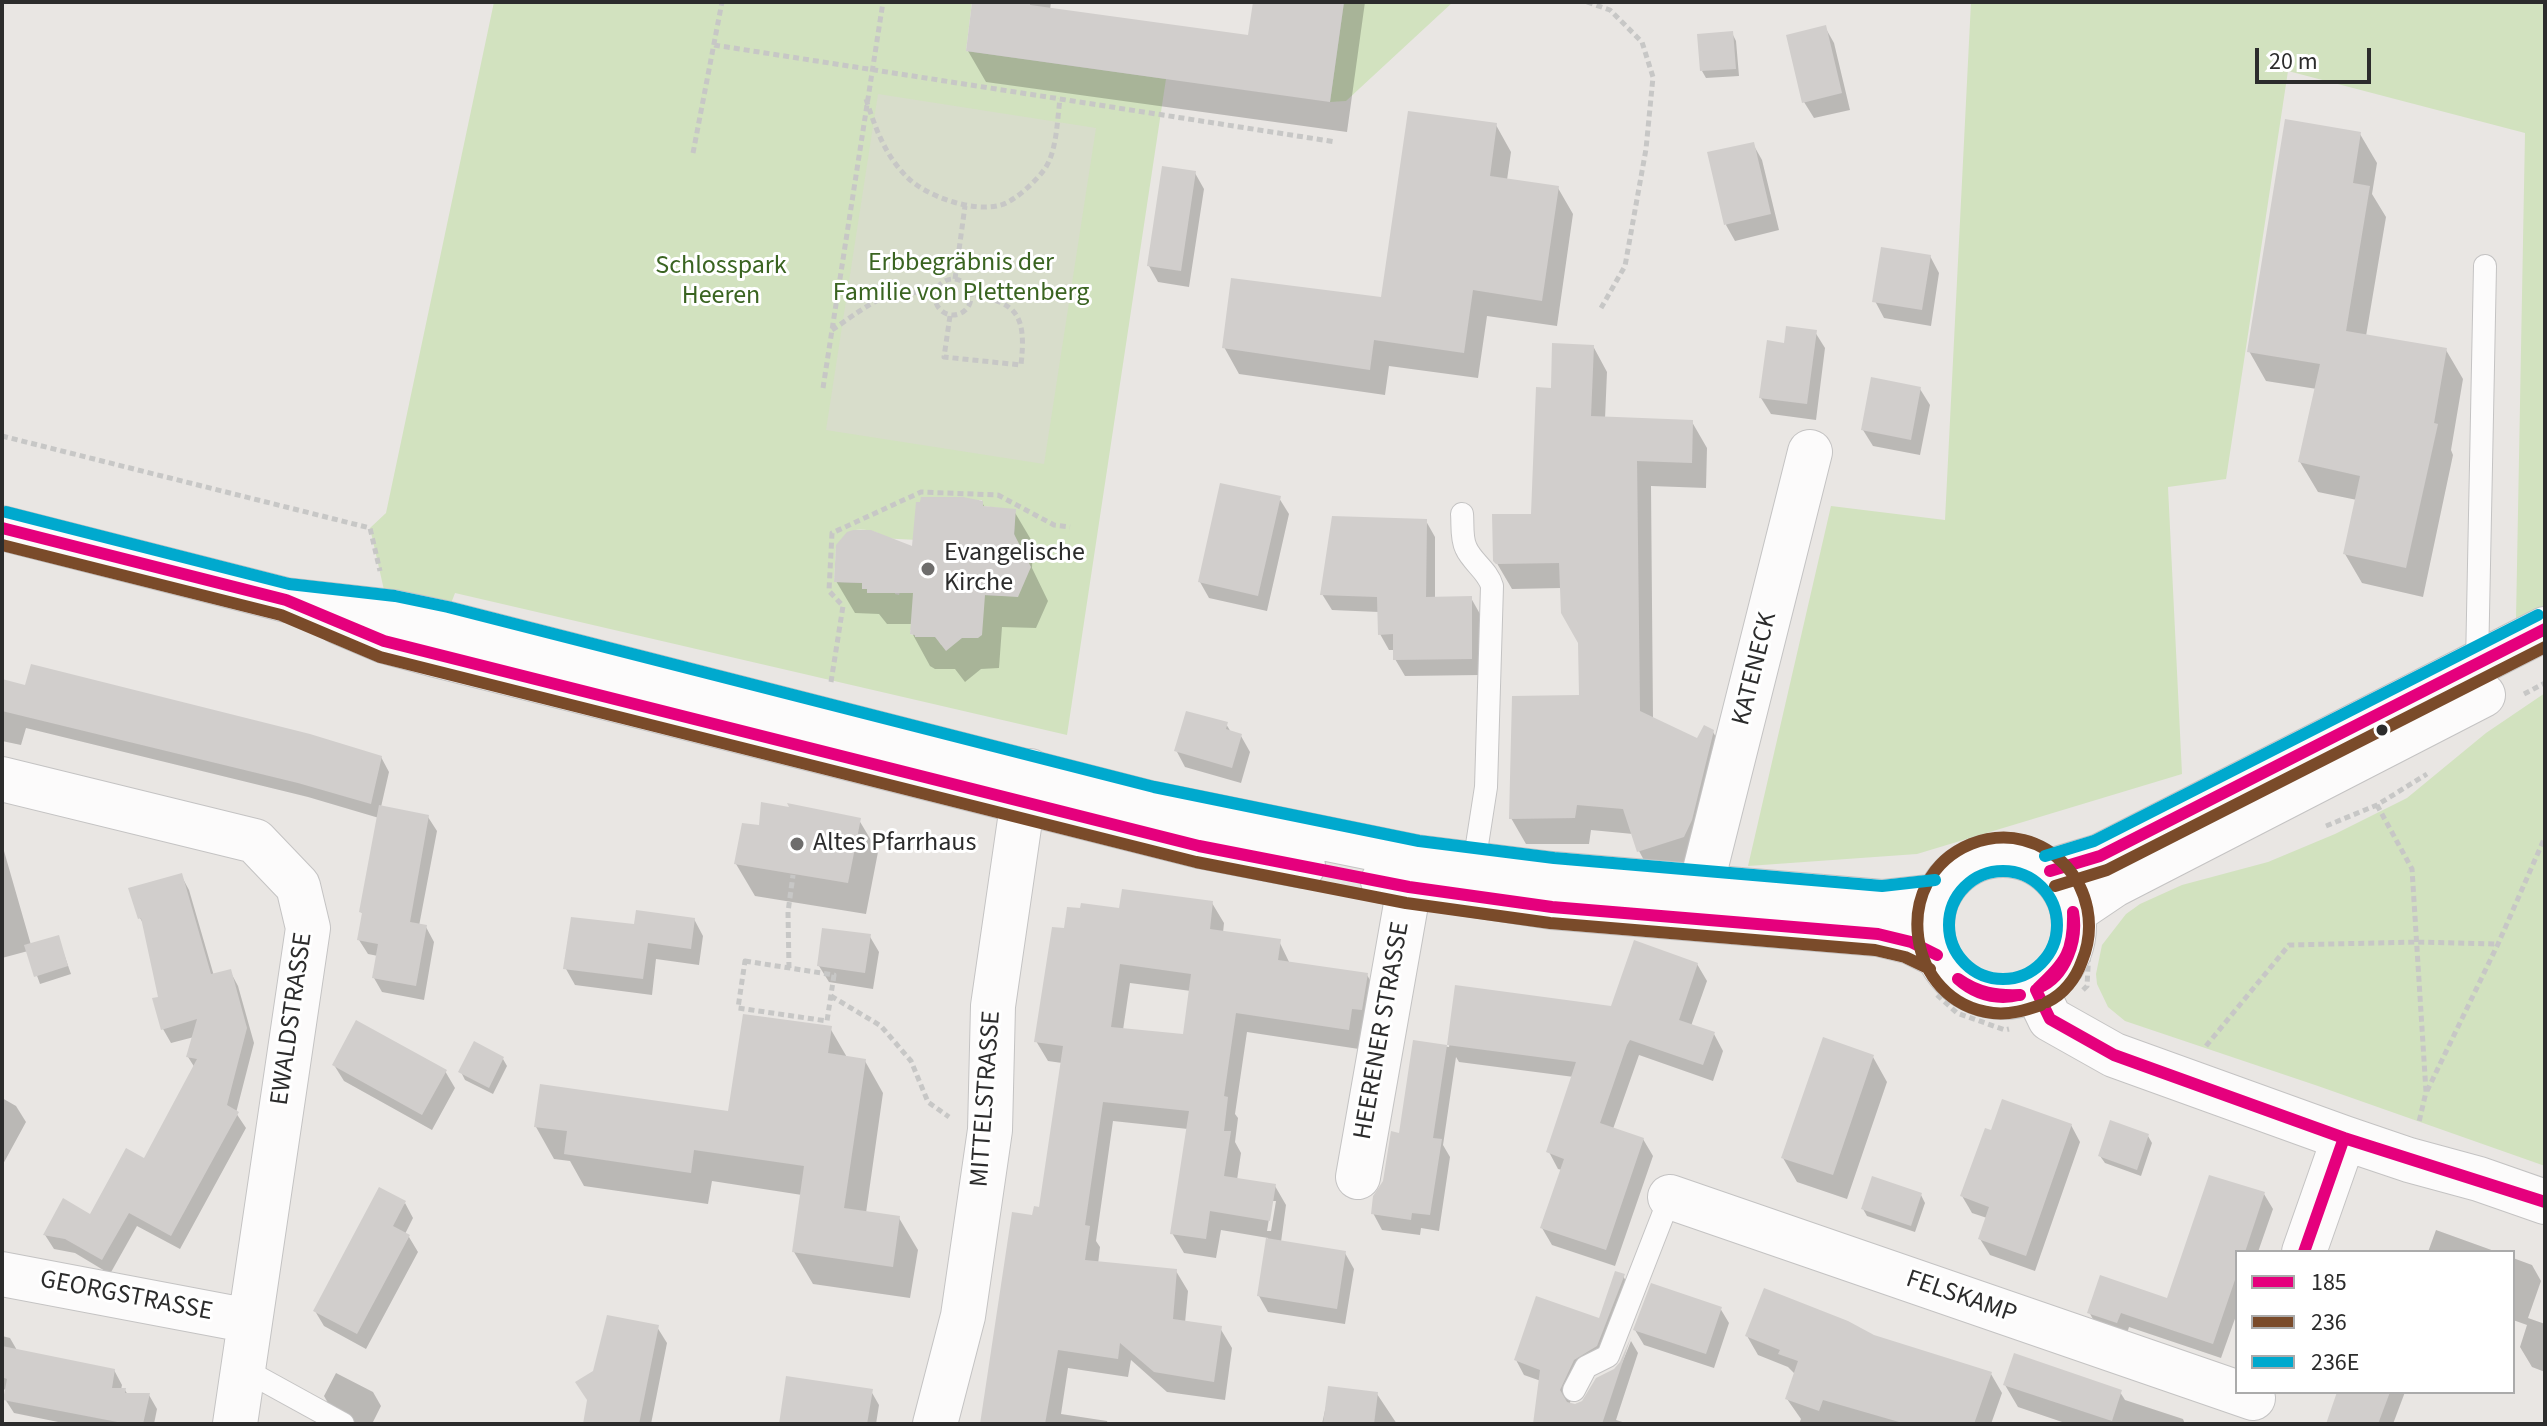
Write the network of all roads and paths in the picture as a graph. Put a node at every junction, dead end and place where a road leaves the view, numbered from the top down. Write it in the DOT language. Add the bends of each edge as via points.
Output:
graph roads {
  1 [pos="722,2"];
  2 [pos="883,2"];
  3 [pos="1587,2"];
  4 [pos="714,45"];
  5 [pos="870,69"];
  6 [pos="866,98"];
  7 [pos="1060,99"];
  8 [pos="1336,142"];
  9 [pos="693,153"];
  10 [pos="965,206"];
  11 [pos="2485,266"];
  12 [pos="955,279"];
  13 [pos="935,293"];
  14 [pos="972,295"];
  15 [pos="1601,308"];
  16 [pos="950,316"];
  17 [pos="831,330"];
  18 [pos="823,388"];
  19 [pos="1810,452"];
  20 [pos="1462,514"];
  21 [pos="1070,527"];
  22 [pos="2,528"];
  23 [pos="286,600"];
  24 [pos="2545,629"];
  25 [pos="2545,662"];
  26 [pos="2477,664"];
  27 [pos="826,718"];
  28 [pos="2,779"];
  29 [pos="1027,787"];
  30 [pos="2377,805"];
  31 [pos="2545,837"];
  32 [pos="1474,864"];
  33 [pos="2050,871"];
  34 [pos="793,875"];
  35 [pos="1701,886"];
  36 [pos="1409,887"];
  37 [pos="1937,896"];
  38 [pos="2074,912"];
  39 [pos="2418,942"];
  40 [pos="2498,944"];
  41 [pos="1937,955"];
  42 [pos="789,968"];
  43 [pos="2036,990"];
  44 [pos="831,996"];
  45 [pos="2180,1077"];
  46 [pos="2426,1092"];
  47 [pos="990,1130"];
  48 [pos="2344,1138"];
  49 [pos="2409,1160"];
  50 [pos="1358,1177"];
  51 [pos="1670,1197"];
  52 [pos="2545,1202"];
  53 [pos="2305,1250"];
  54 [pos="2,1274"];
  55 [pos="250,1321"];
  56 [pos="243,1369"];
  57 [pos="1574,1390"];
  58 [pos="2250,1405"];
  59 [pos="235,1424"];
  60 [pos="343,1424"];
  61 [pos="935,1424"];
  1 -- 4 [label="path"];
  2 -- 5 [label="path"];
  3 -- 15 [label="path" via="1610,10 1642,42 1653,77 1625,266"];
  4 -- 5 [label="path"];
  4 -- 9 [label="path"];
  5 -- 6 [label="path"];
  5 -- 7 [label="path"];
  6 -- 10 [label="path" via="886,151 906,177"];
  6 -- 17 [label="path"];
  7 -- 8 [label="path"];
  7 -- 10 [label="path" via="1045,169 1019,195 1000,205"];
  10 -- 12 [label="path"];
  11 -- 26 [label="lane"];
  12 -- 13 [label="path" via="941,283"];
  12 -- 14 [label="path"];
  13 -- 16 [label="path" via="936,305"];
  13 -- 17 [label="path" via="885,295"];
  14 -- 16 [label="path" via="966,310"];
  14 -- 16 [label="path" via="993,298 1020,317 1021,365 944,357"];
  17 -- 18 [label="path"];
  19 -- 35 [label="main road, KATENECK"];
  20 -- 32 [label="lane" via="1464,545 1492,586 1486,787"];
  21 -- 27 [label="path" via="1054,525 998,495 921,492 832,533 829,591 843,606"];
  22 -- 23 [label="main road, HEERENER STRASSE"];
  23 -- 27 [label="main road, HEERENER STRASSE" via="445,623"];
  23 -- 29 [label="main road, HEERENER STRASSE" via="384,641"];
  24 -- 26 [label="main road"];
  25 -- 38 [label="main road" via="2114,885"];
  26 -- 33 [label="main road" via="2100,856"];
  27 -- 29 [label="main road, HEERENER STRASSE"];
  28 -- 55 [label="main road, EWALDSTRASSE" via="255,841 298,886 308,928"];
  29 -- 32 [label="main road, HEERENER STRASSE" via="1150,803 1293,834"];
  29 -- 36 [label="main road, HEERENER STRASSE" via="1199,846"];
  29 -- 47 [label="main road, MITTELSTRASSE" via="993,1006"];
  30 -- 39 [label="path" via="2412,869"];
  31 -- 40 [label="path"];
  32 -- 35 [label="main road, HEERENER STRASSE"];
  33 -- 37 [label="main road" via="2031,859 1988,856 1958,870"];
  33 -- 38 [label="main road"];
  34 -- 42 [label="path"];
  35 -- 37 [label="main road, HEERENER STRASSE" via="1882,902"];
  36 -- 41 [label="main road, HEERENER STRASSE" via="1552,907 1878,934"];
  36 -- 50 [label="main road, HEERENER STRASSE"];
  37 -- 41 [label="main road" via="1932,916"];
  38 -- 43 [label="main road" via="2072,949 2063,966"];
  39 -- 40 [label="path"];
  39 -- 45 [label="path" via="2289,945"];
  39 -- 46 [label="path"];
  40 -- 46 [label="path"];
  41 -- 43 [label="main road, HEERENER STRASSE" via="1950,974 1990,997"];
  42 -- 44 [label="path" via="834,975"];
  42 -- 44 [label="path" via="745,961 738,1008 827,1021"];
  43 -- 45 [label="main road" via="2050,1019 2114,1055"];
  44 -- 47 [label="path" via="881,1026 911,1061 928,1102 959,1124"];
  45 -- 48 [label="main road"];
  46 -- 49 [label="path"];
  47 -- 61 [label="main road, MITTELSTRASSE" via="963,1316"];
  48 -- 49 [label="main road"];
  48 -- 53 [label="main road"];
  49 -- 52 [label="main road"];
  51 -- 57 [label="lane" via="1608,1356 1586,1367"];
  51 -- 58 [label="main road, FELSKAMP"];
  54 -- 55 [label="main road, GEORGSTRASSE"];
  55 -- 56 [label="main road, EWALDSTRASSE"];
  56 -- 59 [label="main road, EWALDSTRASSE"];
  56 -- 60 [label="lane"];
}
